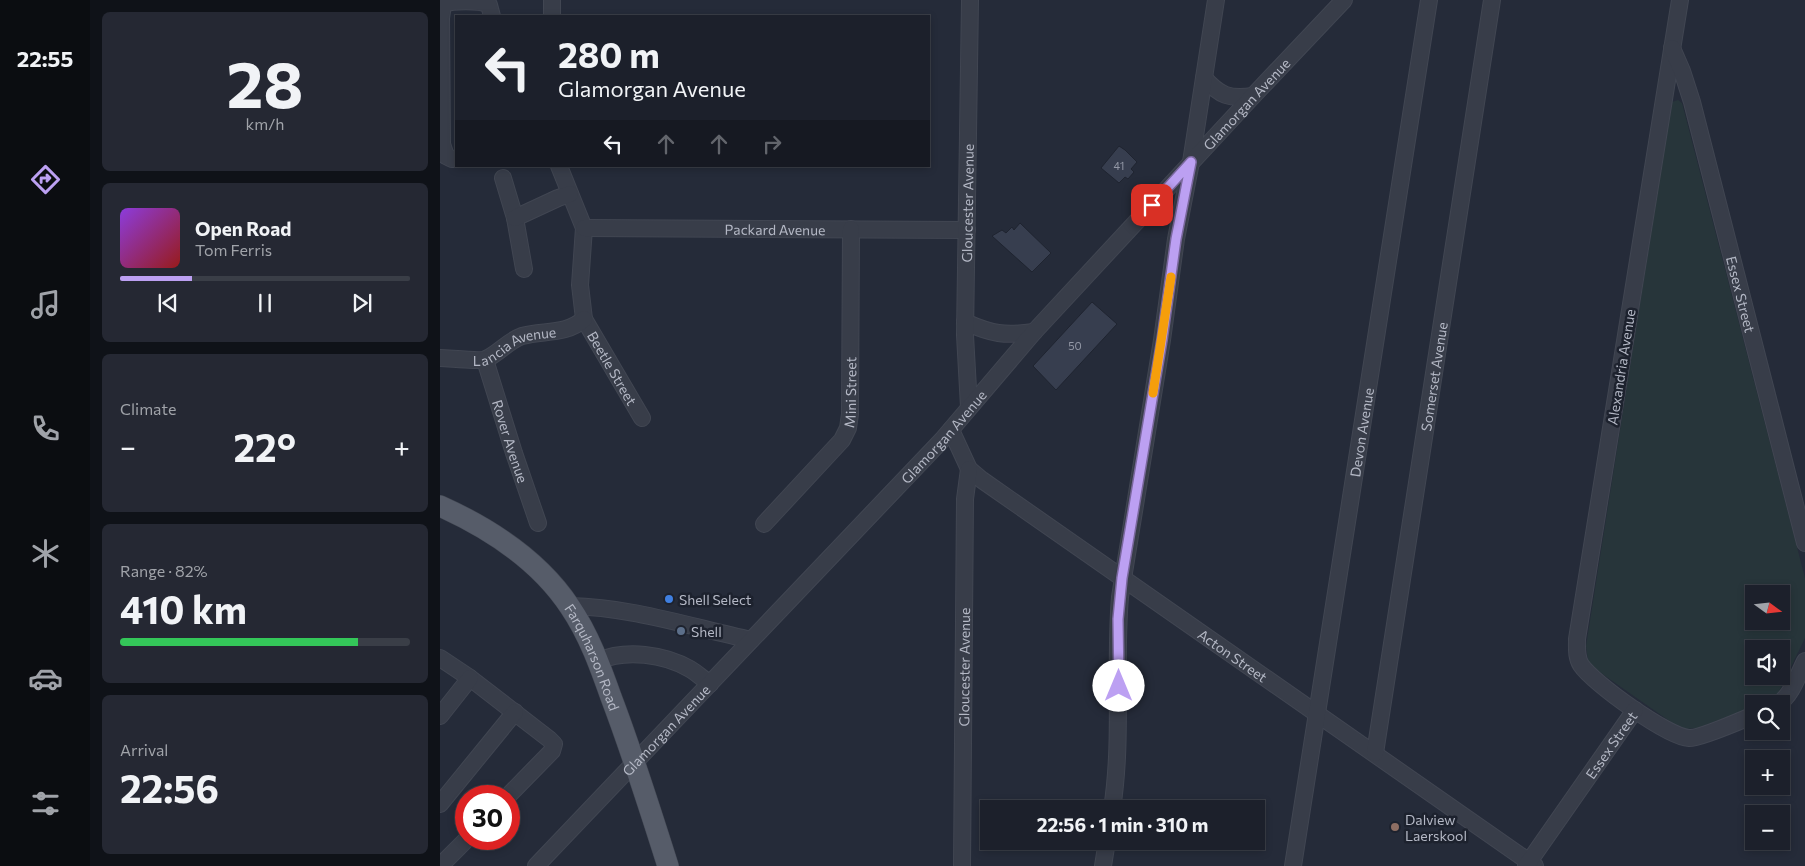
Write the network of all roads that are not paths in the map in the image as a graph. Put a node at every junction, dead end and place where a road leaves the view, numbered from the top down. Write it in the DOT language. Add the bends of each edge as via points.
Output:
graph roads {
  1 [pos="552,0"];
  2 [pos="970,0"];
  3 [pos="1216,0"];
  4 [pos="1344,0"];
  5 [pos="1429,0"];
  6 [pos="1492,0"];
  7 [pos="1680,0"];
  8 [pos="492,15"];
  9 [pos="552,15"];
  10 [pos="1672,48"];
  11 [pos="1204,78"];
  12 [pos="1253,96"];
  13 [pos="455,159"];
  14 [pos="1191,162"];
  15 [pos="559,167"];
  16 [pos="502,178"];
  17 [pos="570,194"];
  18 [pos="515,218"];
  19 [pos="584,228"];
  20 [pos="851,229"];
  21 [pos="967,230"];
  22 [pos="524,269"];
  23 [pos="584,319"];
  24 [pos="965,322"];
  25 [pos="1034,332"];
  26 [pos="440,358"];
  27 [pos="485,360"];
  28 [pos="969,408"];
  29 [pos="642,418"];
  30 [pos="950,430"];
  31 [pos="969,469"];
  32 [pos="440,506"];
  33 [pos="538,523"];
  34 [pos="764,524"];
  35 [pos="1805,543"];
  36 [pos="1122,578"];
  37 [pos="570,606"];
  38 [pos="751,640"];
  39 [pos="440,658"];
  40 [pos="598,661"];
  41 [pos="1805,661"];
  42 [pos="470,678"];
  43 [pos="710,684"];
  44 [pos="1788,695"];
  45 [pos="1635,710"];
  46 [pos="515,712"];
  47 [pos="1317,713"];
  48 [pos="440,716"];
  49 [pos="1745,718"];
  50 [pos="1375,753"];
  51 [pos="634,763"];
  52 [pos="519,785"];
  53 [pos="1113,800"];
  54 [pos="440,804"];
  55 [pos="457,850"];
  56 [pos="1106,850"];
  57 [pos="1530,864"];
  58 [pos="443,865"];
  59 [pos="536,866"];
  60 [pos="668,866"];
  61 [pos="962,866"];
  62 [pos="1104,866"];
  63 [pos="1293,866"];
  1 -- 9 [label="street"];
  2 -- 21 [label="street, Gloucester Avenue"];
  3 -- 11 [label="street"];
  4 -- 12 [label="street, Glamorgan Avenue"];
  5 -- 47 [label="street, Devon Avenue"];
  6 -- 50 [label="street, Somerset Avenue"];
  7 -- 10 [label="street, Alexandria Avenue"];
  8 -- 13 [label="street" via="489,5 480,1 450,1 443,5 442,144 446,156"];
  10 -- 35 [label="street, Essex Street" via="1692,102"];
  10 -- 45 [label="street, Alexandria Avenue" via="1577,639 1578,657 1587,672"];
  11 -- 12 [label="street" via="1222,94 1239,98"];
  11 -- 14 [label="street"];
  12 -- 14 [label="street, Glamorgan Avenue"];
  14 -- 25 [label="street, Glamorgan Avenue"];
  14 -- 36 [label="street"];
  15 -- 17 [label="street"];
  16 -- 18 [label="street"];
  17 -- 18 [label="street"];
  17 -- 19 [label="street"];
  18 -- 22 [label="street"];
  19 -- 20 [label="street, Packard Avenue"];
  19 -- 23 [label="street" via="580,285"];
  20 -- 21 [label="street, Packard Avenue"];
  20 -- 34 [label="street, Mini Street" via="848,428 842,440"];
  21 -- 24 [label="street, Gloucester Avenue"];
  23 -- 27 [label="street, Lancia Avenue" via="559,332 520,337"];
  23 -- 29 [label="street, Beetle Street"];
  24 -- 25 [label="street" via="1003,335"];
  24 -- 28 [label="street, Gloucester Avenue"];
  25 -- 28 [label="street, Glamorgan Avenue"];
  26 -- 27 [label="street, Lancia Avenue"];
  27 -- 33 [label="street, Rover Avenue"];
  28 -- 30 [label="street, Glamorgan Avenue"];
  30 -- 31 [label="street, Acton Street"];
  30 -- 38 [label="street, Glamorgan Avenue"];
  31 -- 36 [label="street, Acton Street"];
  31 -- 61 [label="street, Gloucester Avenue" via="965,499"];
  32 -- 37 [label="main road, Farquharson Road" via="466,517 519,551"];
  36 -- 47 [label="street, Acton Street"];
  36 -- 53 [label="street" via="1118,619 1118,740"];
  37 -- 38 [label="street" via="603,607"];
  37 -- 40 [label="main road, Farquharson Road"];
  38 -- 43 [label="street, Glamorgan Avenue"];
  39 -- 42 [label="street"];
  40 -- 43 [label="street" via="629,654 649,656 690,669"];
  40 -- 51 [label="main road, Farquharson Road"];
  41 -- 44 [label="street"];
  42 -- 46 [label="street"];
  42 -- 48 [label="street"];
  43 -- 51 [label="street, Glamorgan Avenue"];
  45 -- 49 [label="street, Essex Street" via="1673,733 1688,738"];
  45 -- 57 [label="street, Essex Street"];
  46 -- 52 [label="street" via="554,744 552,751"];
  46 -- 54 [label="street"];
  47 -- 50 [label="street, Acton Street"];
  47 -- 63 [label="street, Devon Avenue"];
  50 -- 57 [label="street, Acton Street"];
  51 -- 59 [label="street, Glamorgan Avenue"];
  51 -- 60 [label="main road, Farquharson Road"];
  55 -- 58 [label="street"];
  56 -- 62 [label="street"];
}
